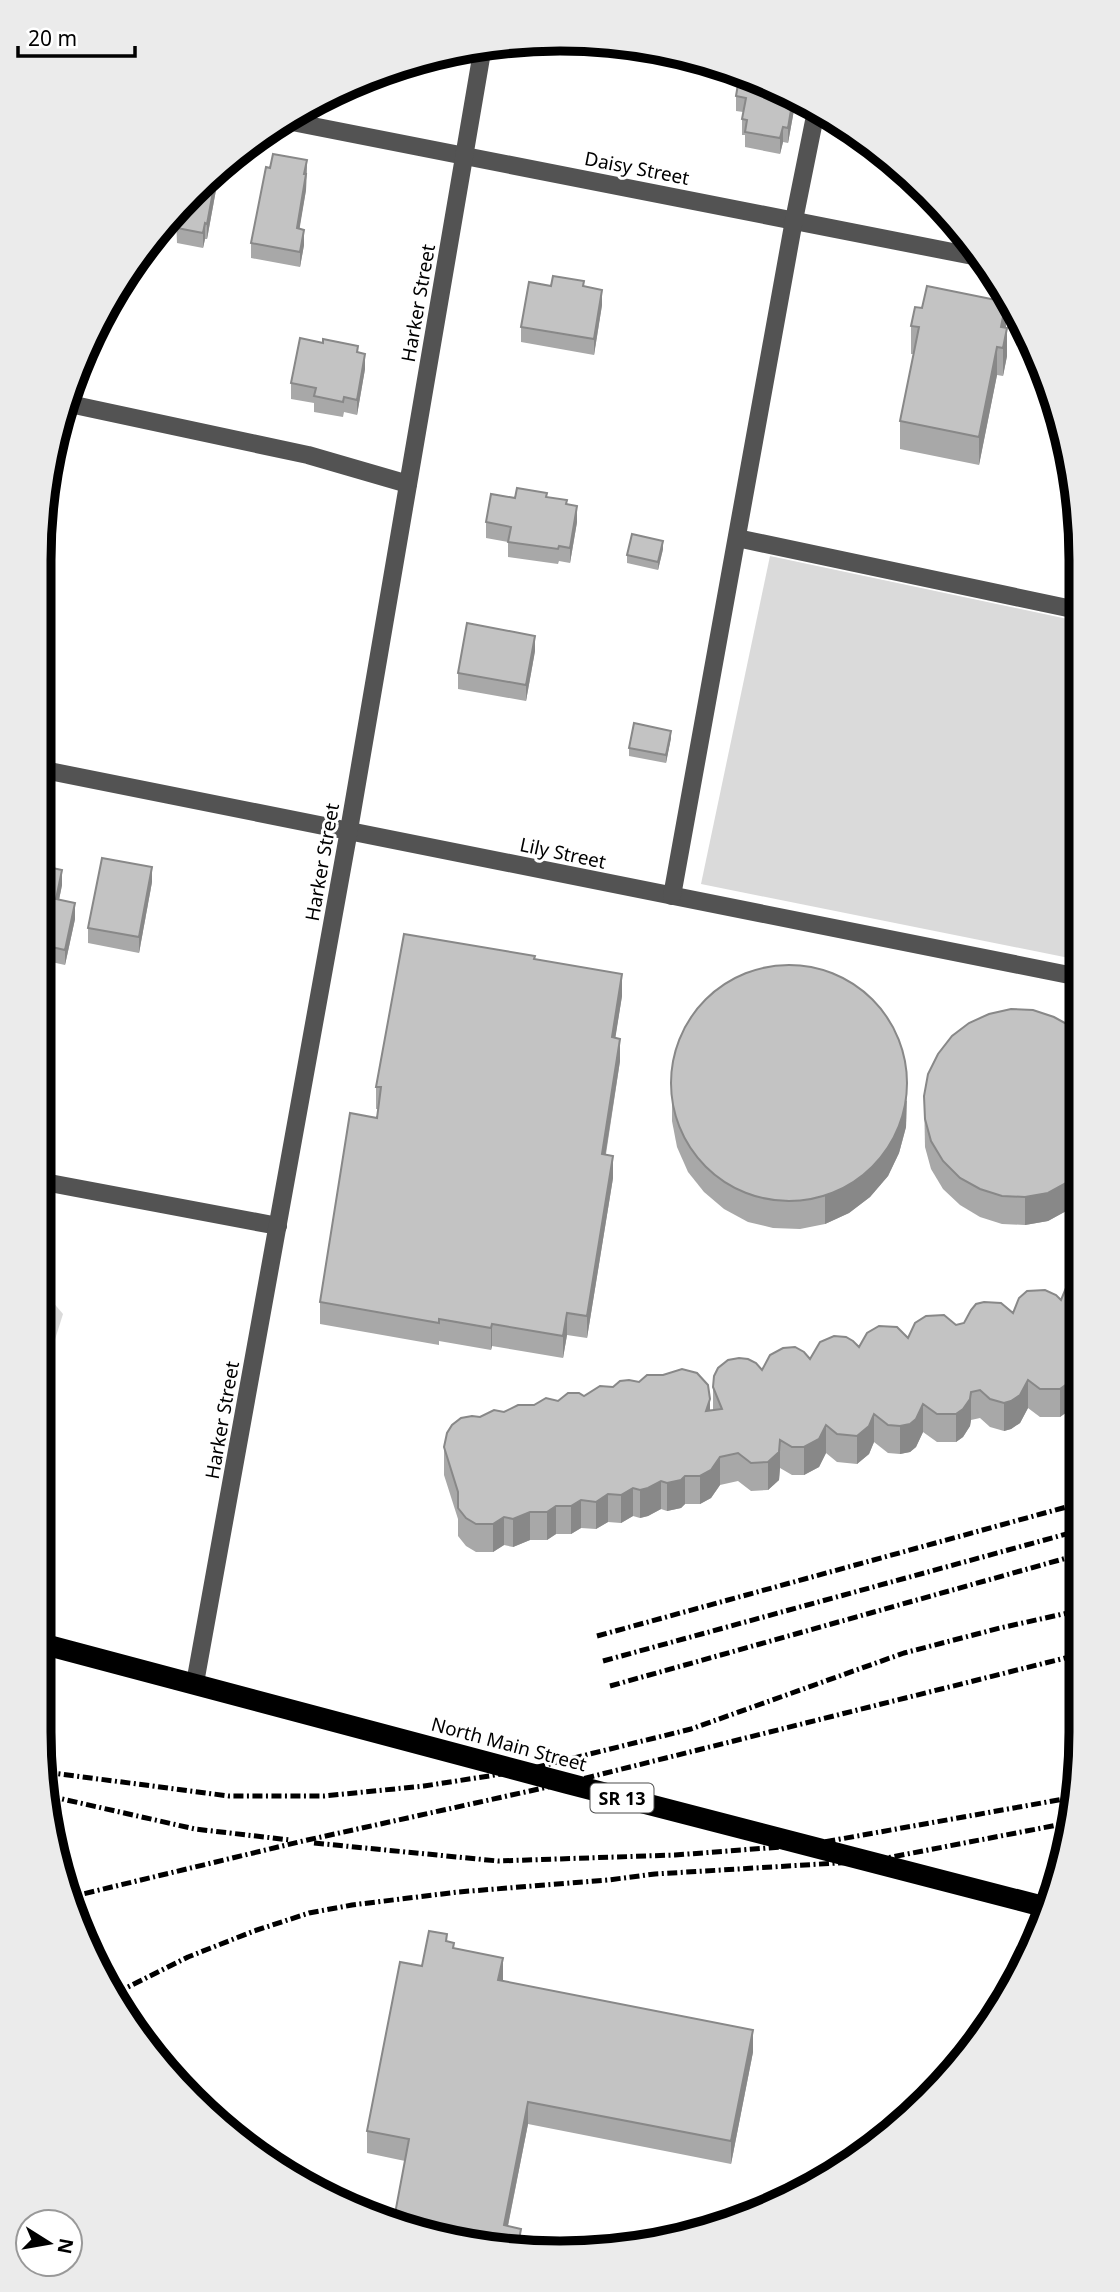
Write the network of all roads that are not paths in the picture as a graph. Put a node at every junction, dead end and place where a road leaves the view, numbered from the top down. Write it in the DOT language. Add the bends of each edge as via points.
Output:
graph roads {
  1 [pos="480,58"];
  2 [pos="814,119"];
  3 [pos="298,123"];
  4 [pos="464,156"];
  5 [pos="794,220"];
  6 [pos="967,255"];
  7 [pos="75,406"];
  8 [pos="408,484"];
  9 [pos="737,538"];
  10 [pos="1069,608"];
  11 [pos="51,772"];
  12 [pos="349,831"];
  13 [pos="672,896"];
  14 [pos="1069,975"];
  15 [pos="51,1183"];
  16 [pos="278,1226"];
  17 [pos="51,1646"];
  18 [pos="195,1683"];
  19 [pos="1038,1905"];
  1 -- 4 [label="street, Harker Street"];
  2 -- 5 [label="street"];
  3 -- 4 [label="street, Daisy Street"];
  4 -- 5 [label="street, Daisy Street"];
  4 -- 8 [label="street, Harker Street"];
  5 -- 6 [label="street, Daisy Street"];
  5 -- 9 [label="street"];
  7 -- 8 [label="street" via="308,455"];
  8 -- 12 [label="street, Harker Street"];
  9 -- 10 [label="street"];
  9 -- 13 [label="street"];
  11 -- 12 [label="street, Lily Street"];
  12 -- 13 [label="street, Lily Street"];
  12 -- 16 [label="street, Harker Street"];
  13 -- 14 [label="street, Lily Street"];
  15 -- 16 [label="street"];
  16 -- 18 [label="street, Harker Street"];
  17 -- 18 [label="highway, North Main Street / SR 13"];
  18 -- 19 [label="highway, North Main Street / SR 13"];
}
